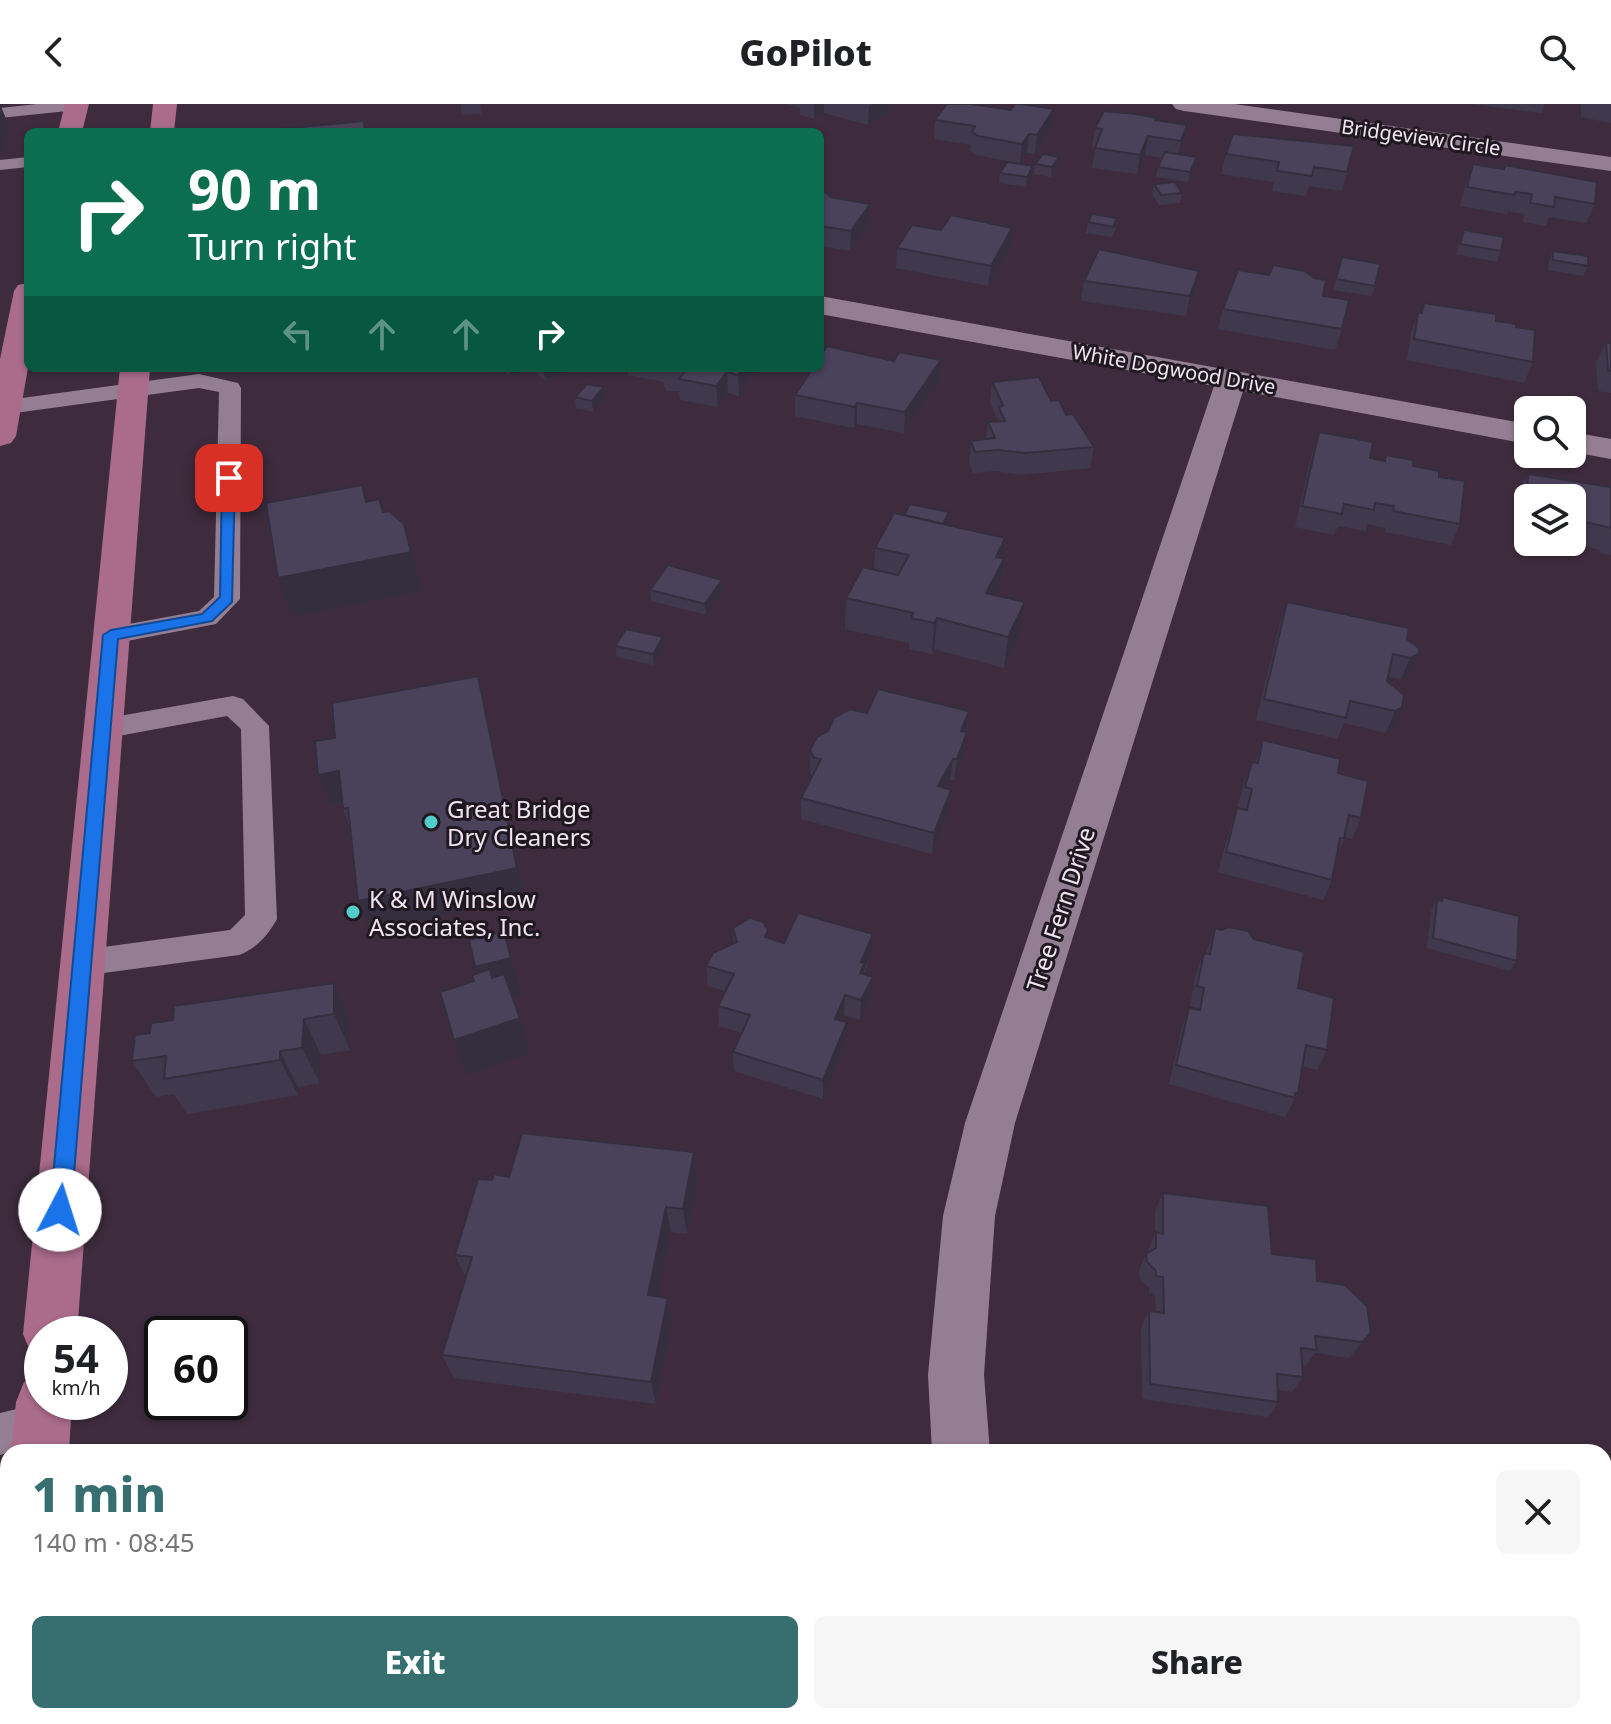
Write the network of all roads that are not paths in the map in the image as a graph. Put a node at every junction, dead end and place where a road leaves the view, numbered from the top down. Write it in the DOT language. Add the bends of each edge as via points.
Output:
graph roads {
  1 [pos="165,104"];
  2 [pos="1184,104"];
  3 [pos="77,105"];
  4 [pos="0,113"];
  5 [pos="71,128"];
  6 [pos="162,128"];
  7 [pos="24,162"];
  8 [pos="1611,164"];
  9 [pos="0,165"];
  10 [pos="824,306"];
  11 [pos="24,310"];
  12 [pos="134,379"];
  13 [pos="1231,380"];
  14 [pos="4,407"];
  15 [pos="1514,431"];
  16 [pos="0,436"];
  17 [pos="1586,445"];
  18 [pos="1611,449"];
  19 [pos="111,635"];
  20 [pos="102,729"];
  21 [pos="81,963"];
  22 [pos="52,1316"];
  23 [pos="960,1444"];
  1 -- 6 [label="main road"];
  2 -- 8 [label="street, Bridgeview Circle"];
  3 -- 4 [label="lane"];
  3 -- 5 [label="main road"];
  7 -- 9 [label="lane"];
  10 -- 13 [label="street, White Dogwood Drive"];
  11 -- 14 [label="main road"];
  12 -- 14 [label="lane"];
  12 -- 19 [label="main road"];
  12 -- 19 [label="lane" via="199,381 230,388 227,599 207,618"];
  13 -- 15 [label="street, White Dogwood Drive"];
  13 -- 23 [label="street, Tree Fern Drive" via="990,1123 969,1216 956,1375"];
  14 -- 16 [label="main road"];
  17 -- 18 [label="street"];
  19 -- 20 [label="main road"];
  20 -- 21 [label="main road"];
  20 -- 21 [label="lane" via="233,706 255,726 261,919 239,942"];
  21 -- 22 [label="main road"];
}
